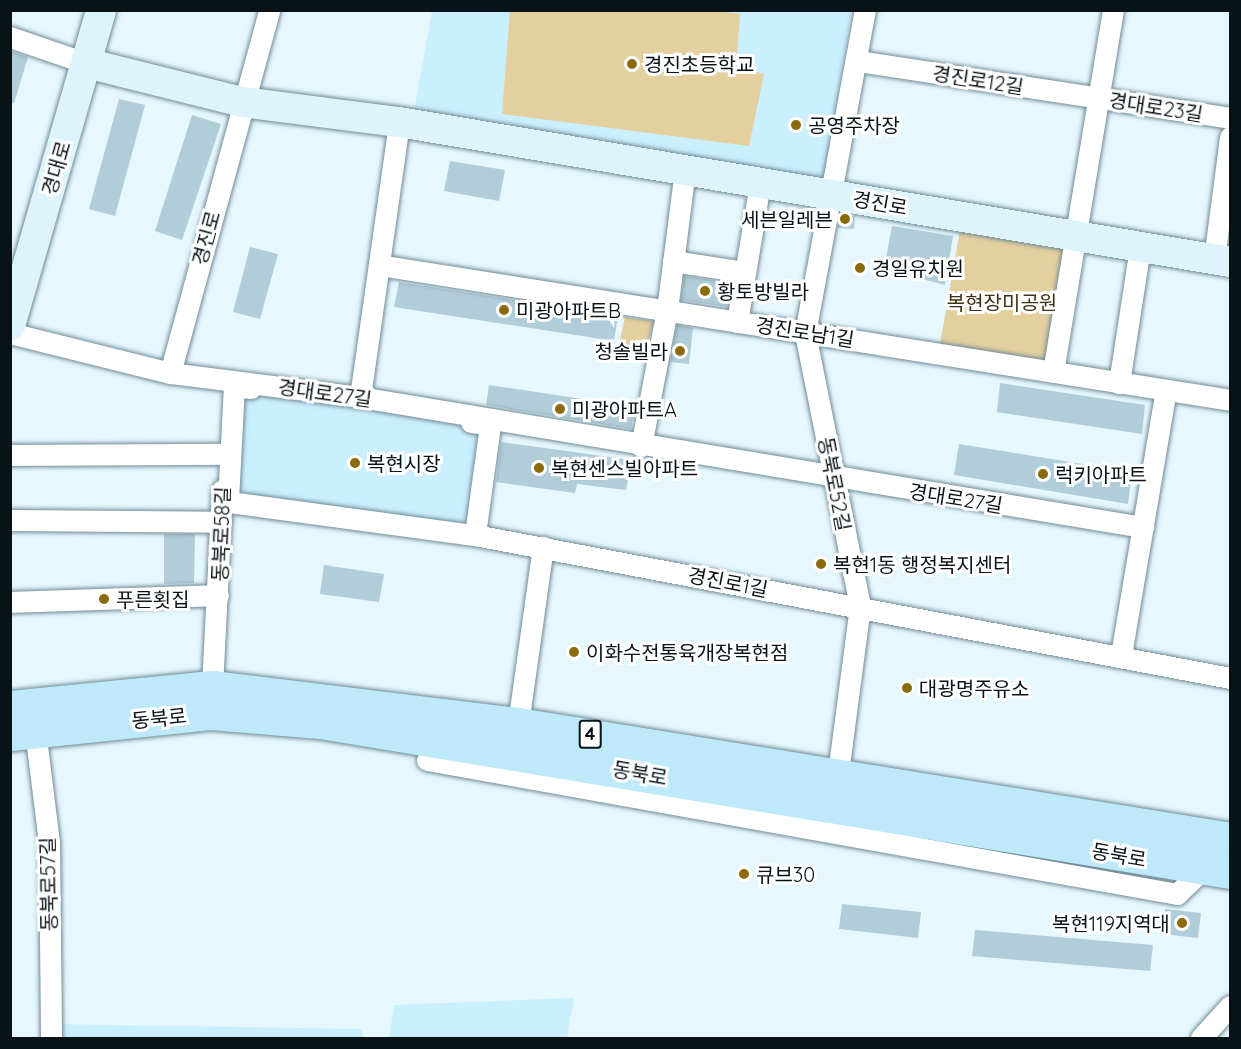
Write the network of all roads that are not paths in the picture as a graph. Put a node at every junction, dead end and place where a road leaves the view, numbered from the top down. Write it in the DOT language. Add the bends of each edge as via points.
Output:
graph roads {
  1 [pos="101,10"];
  2 [pos="269,10"];
  3 [pos="865,10"];
  4 [pos="1113,10"];
  5 [pos="10,37"];
  6 [pos="858,61"];
  7 [pos="86,63"];
  8 [pos="1098,98"];
  9 [pos="242,102"];
  10 [pos="1230,118"];
  11 [pos="399,122"];
  12 [pos="1230,137"];
  13 [pos="685,170"];
  14 [pos="760,183"];
  15 [pos="829,195"];
  16 [pos="1076,237"];
  17 [pos="1140,247"];
  18 [pos="673,261"];
  19 [pos="1222,261"];
  20 [pos="379,265"];
  21 [pos="745,272"];
  22 [pos="667,310"];
  23 [pos="736,321"];
  24 [pos="10,326"];
  25 [pos="10,333"];
  26 [pos="805,333"];
  27 [pos="1053,372"];
  28 [pos="170,373"];
  29 [pos="226,380"];
  30 [pos="1119,383"];
  31 [pos="1166,390"];
  32 [pos="360,397"];
  33 [pos="1230,400"];
  34 [pos="495,421"];
  35 [pos="641,446"];
  36 [pos="224,454"];
  37 [pos="10,455"];
  38 [pos="834,480"];
  39 [pos="223,506"];
  40 [pos="10,520"];
  41 [pos="1143,527"];
  42 [pos="478,535"];
  43 [pos="543,547"];
  44 [pos="218,595"];
  45 [pos="10,602"];
  46 [pos="860,606"];
  47 [pos="1121,655"];
  48 [pos="1230,678"];
  49 [pos="212,687"];
  50 [pos="10,707"];
  51 [pos="518,724"];
  52 [pos="23,732"];
  53 [pos="427,760"];
  54 [pos="838,773"];
  55 [pos="1230,837"];
  56 [pos="1217,870"];
  57 [pos="1224,1012"];
  58 [pos="51,1038"];
  59 [pos="1201,1038"];
  1 -- 7 [label="street, 경대로"];
  2 -- 9 [label="street, 경진로"];
  3 -- 6 [label="street"];
  4 -- 8 [label="street, 경대로23길"];
  5 -- 7 [label="street"];
  6 -- 8 [label="street, 경진로12길"];
  6 -- 15 [label="street"];
  7 -- 9 [label="street, 경진로"];
  7 -- 24 [label="street, 경대로"];
  8 -- 10 [label="street, 경대로23길"];
  8 -- 16 [label="street"];
  9 -- 11 [label="street, 경진로"];
  9 -- 28 [label="street, 경진로"];
  11 -- 13 [label="street, 경진로"];
  11 -- 20 [label="street"];
  12 -- 19 [label="street"];
  13 -- 14 [label="street, 경진로"];
  13 -- 18 [label="street"];
  14 -- 15 [label="street, 경진로"];
  14 -- 21 [label="street"];
  15 -- 16 [label="street, 경진로"];
  15 -- 26 [label="street, 동북로52길"];
  16 -- 17 [label="street, 경진로"];
  16 -- 27 [label="street"];
  17 -- 19 [label="street, 경진로"];
  17 -- 30 [label="street"];
  18 -- 21 [label="street"];
  18 -- 22 [label="street"];
  20 -- 22 [label="street, 경진로남1길"];
  20 -- 32 [label="street"];
  21 -- 23 [label="street"];
  22 -- 23 [label="street, 경진로남1길"];
  22 -- 35 [label="street"];
  23 -- 26 [label="street, 경진로남1길"];
  25 -- 28 [label="street, 경대로27길"];
  26 -- 27 [label="street, 경진로남1길"];
  26 -- 38 [label="street, 동북로52길"];
  27 -- 30 [label="street, 경진로남1길"];
  28 -- 29 [label="street, 경대로27길"];
  29 -- 32 [label="street, 경대로27길"];
  29 -- 36 [label="street, 동북로58길"];
  30 -- 31 [label="street, 경진로남1길"];
  31 -- 33 [label="street, 경진로남1길"];
  31 -- 41 [label="street"];
  32 -- 34 [label="street, 경대로27길"];
  34 -- 35 [label="street, 경대로27길"];
  34 -- 42 [label="street"];
  35 -- 38 [label="street, 경대로27길"];
  36 -- 37 [label="street"];
  36 -- 39 [label="street, 동북로58길"];
  38 -- 41 [label="street, 경대로27길"];
  38 -- 46 [label="street, 동북로52길"];
  39 -- 40 [label="street"];
  39 -- 42 [label="street, 경진로1길"];
  39 -- 42 [label="street" via="234,386 490,425"];
  39 -- 44 [label="street, 동북로58길"];
  41 -- 47 [label="street"];
  42 -- 43 [label="street, 경진로1길"];
  43 -- 46 [label="street, 경진로1길"];
  43 -- 51 [label="street"];
  44 -- 45 [label="street"];
  44 -- 49 [label="street, 동북로58길"];
  46 -- 47 [label="street, 경진로1길"];
  46 -- 54 [label="street, 동북로52길"];
  47 -- 48 [label="street, 경진로1길"];
  49 -- 50 [label="main road, 동북로 / 4"];
  49 -- 51 [label="main road, 동북로 / 4"];
  51 -- 54 [label="main road, 동북로 / 4"];
  52 -- 56 [label="main road, 동북로 / 4" via="210,713 320,722"];
  52 -- 58 [label="street, 동북로57길" via="49,842"];
  53 -- 56 [label="street" via="1177,894"];
  54 -- 55 [label="main road, 동북로 / 4"];
  57 -- 59 [label="street"];
}
